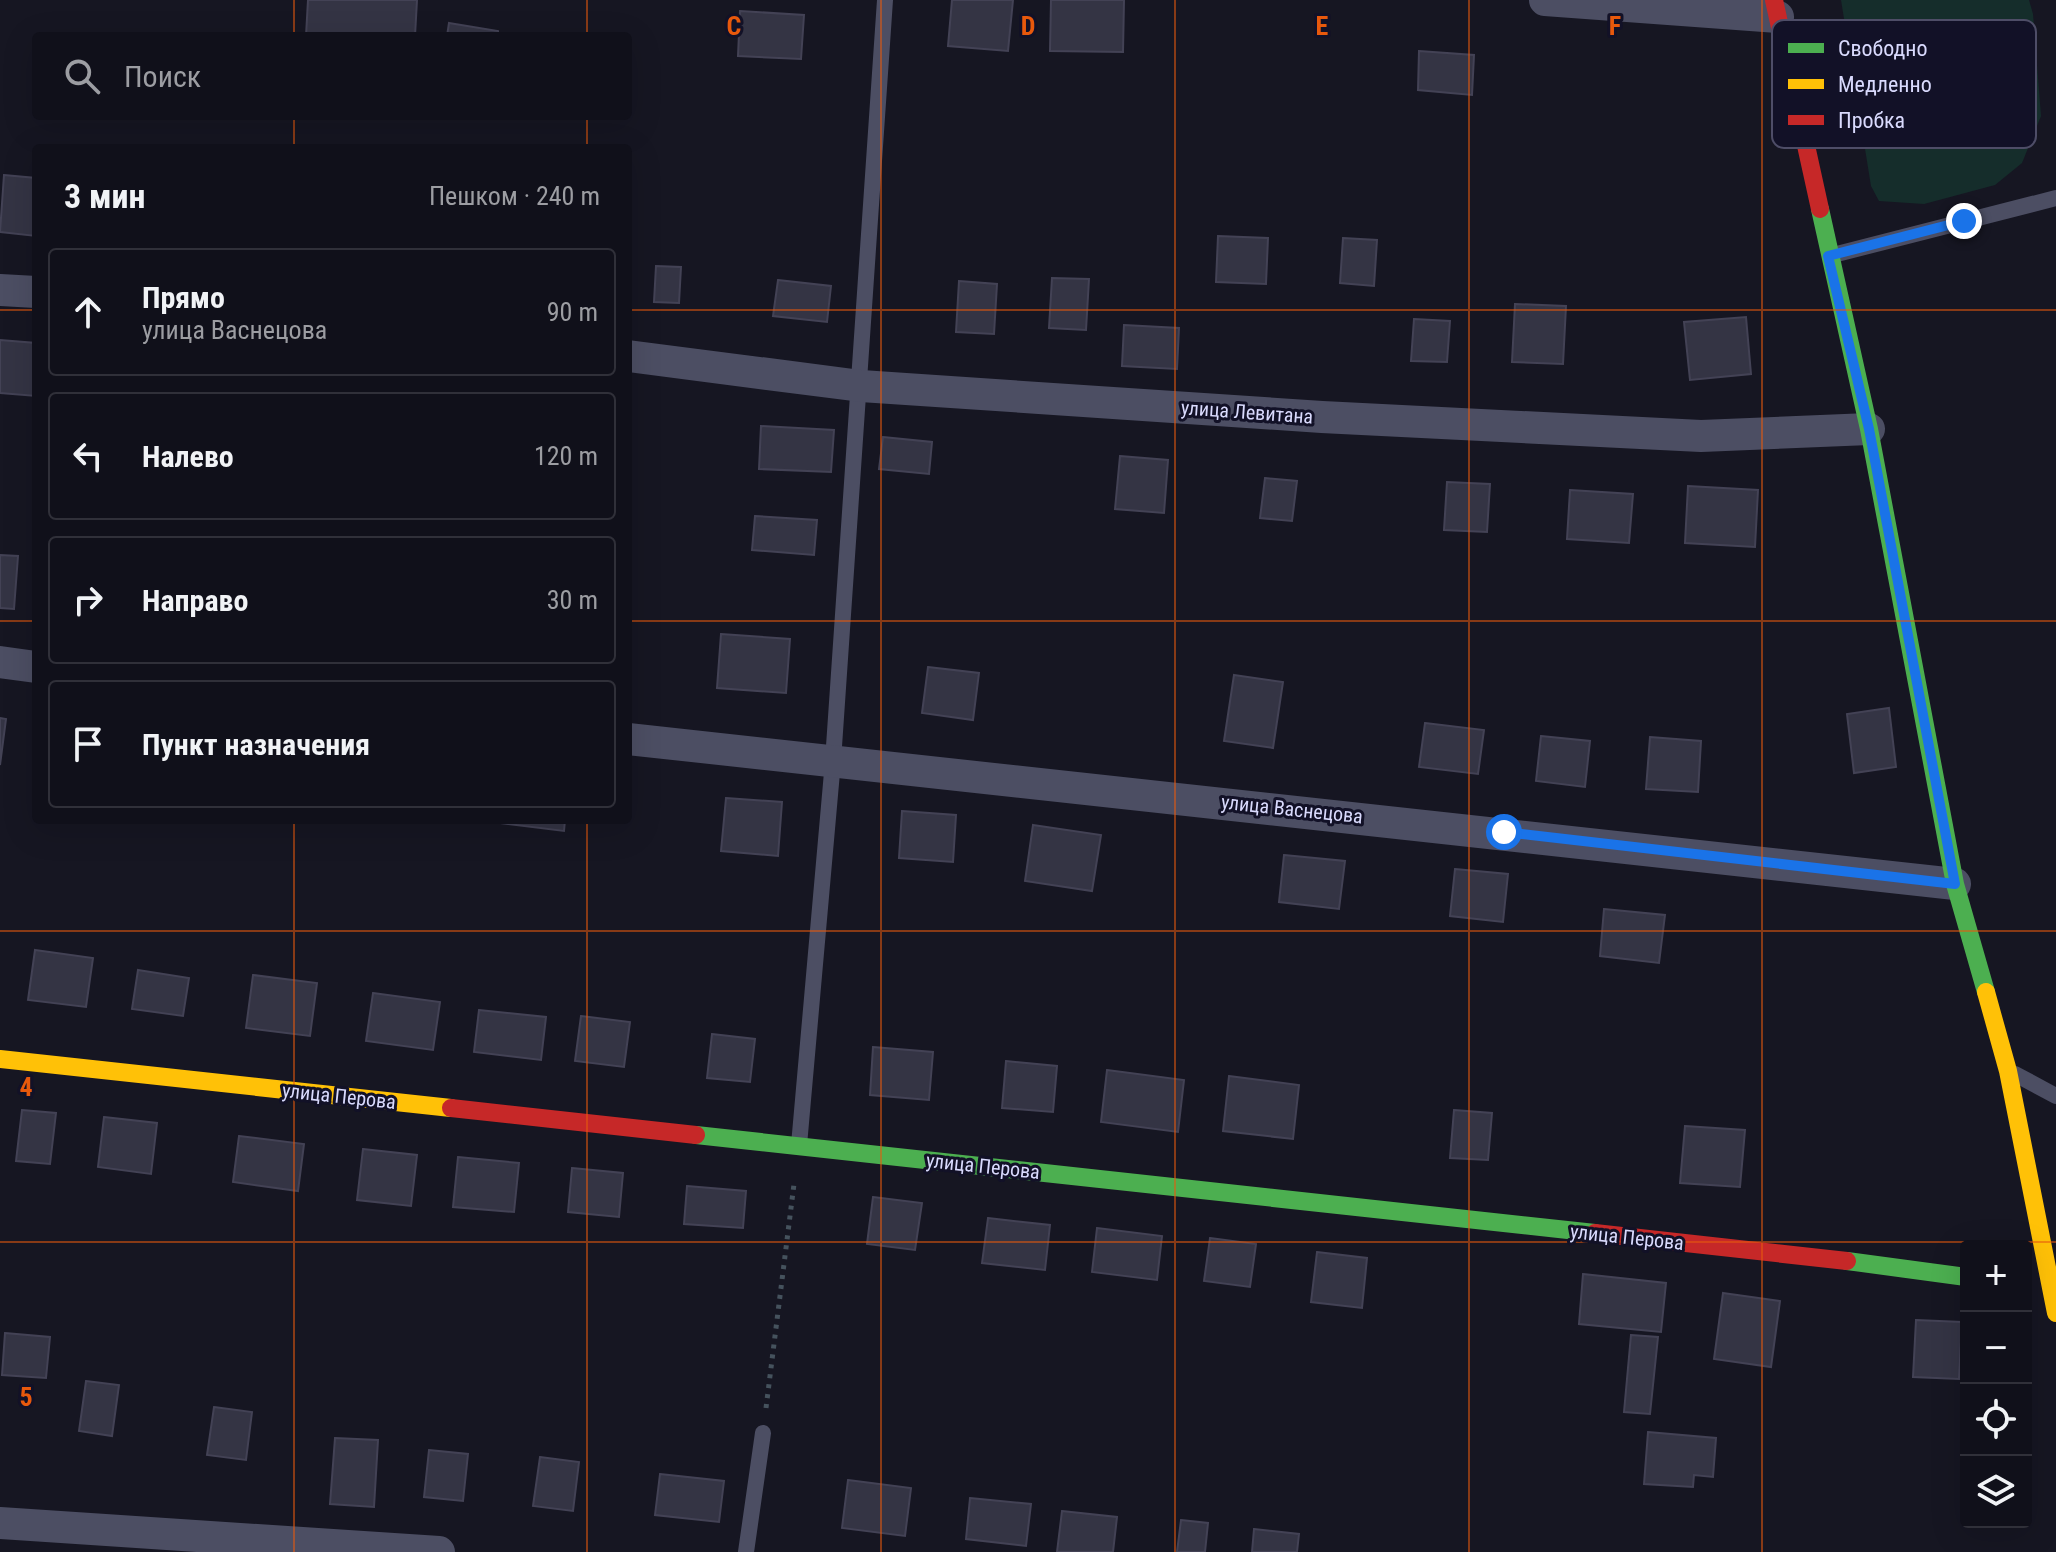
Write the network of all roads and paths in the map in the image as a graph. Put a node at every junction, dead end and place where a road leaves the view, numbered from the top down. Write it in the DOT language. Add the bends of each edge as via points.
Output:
graph roads {
  1 [pos="885,0"];
  2 [pos="1545,0"];
  3 [pos="1776,8"];
  4 [pos="1805,148"];
  5 [pos="2056,198"];
  6 [pos="1828,256"];
  7 [pos="0,290"];
  8 [pos="32,292"];
  9 [pos="632,357"];
  10 [pos="861,386"];
  11 [pos="1869,429"];
  12 [pos="0,662"];
  13 [pos="32,666"];
  14 [pos="632,739"];
  15 [pos="833,761"];
  16 [pos="1955,884"];
  17 [pos="0,1059"];
  18 [pos="2008,1071"];
  19 [pos="2056,1096"];
  20 [pos="799,1146"];
  21 [pos="1960,1276"];
  22 [pos="2044,1295"];
  23 [pos="763,1433"];
  24 [pos="0,1523"];
  25 [pos="439,1552"];
  26 [pos="746,1552"];
  1 -- 10 [label="lane"];
  2 -- 3 [label="street"];
  4 -- 6 [label="street"];
  5 -- 6 [label="lane"];
  6 -- 11 [label="street"];
  7 -- 8 [label="street"];
  9 -- 10 [label="street, улица Левитана"];
  10 -- 11 [label="street, улица Левитана" via="1701,436"];
  10 -- 15 [label="lane"];
  11 -- 16 [label="street"];
  12 -- 13 [label="street"];
  14 -- 15 [label="street, улица Васнецова"];
  15 -- 16 [label="street, улица Васнецова"];
  15 -- 20 [label="lane"];
  16 -- 18 [label="street"];
  17 -- 20 [label="street, улица Перова"];
  18 -- 19 [label="lane"];
  18 -- 22 [label="street"];
  20 -- 21 [label="street, улица Перова"];
  20 -- 23 [label="path"];
  23 -- 26 [label="lane"];
  24 -- 25 [label="street"];
}
